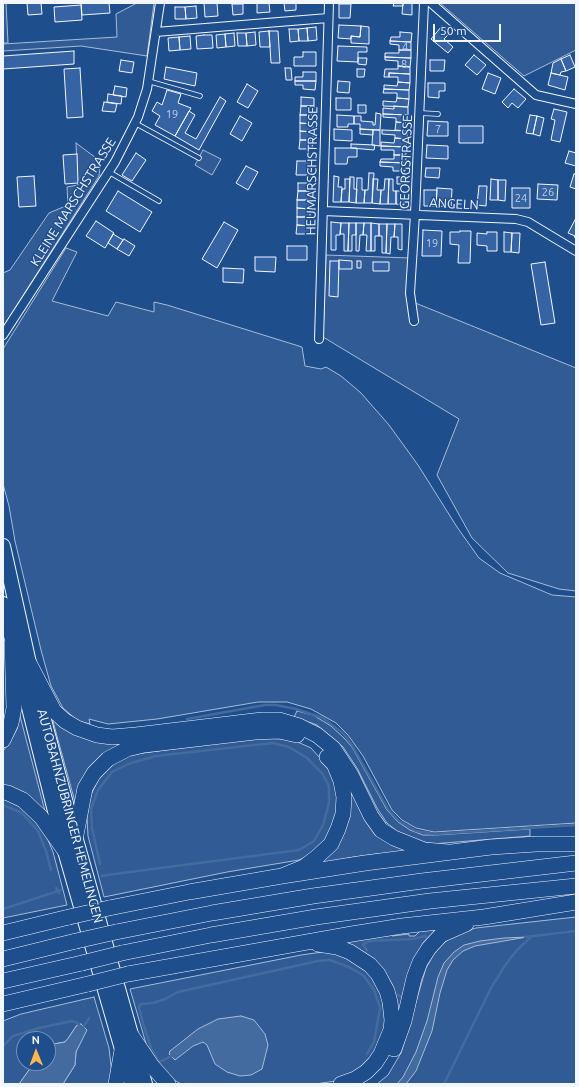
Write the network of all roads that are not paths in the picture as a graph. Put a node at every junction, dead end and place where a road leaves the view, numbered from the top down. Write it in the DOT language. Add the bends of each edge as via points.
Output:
graph roads {
  1 [pos="160,3"];
  2 [pos="329,3"];
  3 [pos="424,3"];
  4 [pos="431,3"];
  5 [pos="328,18"];
  6 [pos="156,32"];
  7 [pos="148,81"];
  8 [pos="200,96"];
  9 [pos="576,104"];
  10 [pos="420,113"];
  11 [pos="438,114"];
  12 [pos="134,123"];
  13 [pos="199,158"];
  14 [pos="108,172"];
  15 [pos="159,201"];
  16 [pos="323,211"];
  17 [pos="416,214"];
  18 [pos="576,251"];
  19 [pos="414,322"];
  20 [pos="3,335"];
  21 [pos="319,339"];
  22 [pos="3,546"];
  23 [pos="3,604"];
  24 [pos="12,642"];
  25 [pos="29,664"];
  26 [pos="3,740"];
  27 [pos="3,792"];
  28 [pos="75,840"];
  29 [pos="576,844"];
  30 [pos="64,851"];
  31 [pos="448,852"];
  32 [pos="576,864"];
  33 [pos="282,876"];
  34 [pos="576,886"];
  35 [pos="576,902"];
  36 [pos="484,917"];
  37 [pos="4,932"];
  38 [pos="303,942"];
  39 [pos="3,959"];
  40 [pos="3,981"];
  41 [pos="29,998"];
  42 [pos="3,1004"];
  43 [pos="3,1014"];
  44 [pos="131,1035"];
  45 [pos="122,1050"];
  46 [pos="116,1084"];
  47 [pos="132,1084"];
  48 [pos="145,1084"];
  49 [pos="168,1084"];
  50 [pos="341,1084"];
  51 [pos="365,1084"];
  1 -- 6 [label="street, KLEINE MARSCHSTRASSE"];
  2 -- 5 [label="street, HEUMARSCHSTRASSE"];
  3 -- 10 [label="street, GEORGSTRASSE"];
  4 -- 9 [label="street" via="536,95"];
  5 -- 6 [label="street"];
  5 -- 16 [label="street, HEUMARSCHSTRASSE"];
  6 -- 7 [label="street, KLEINE MARSCHSTRASSE"];
  7 -- 8 [label="lane"];
  7 -- 12 [label="street, KLEINE MARSCHSTRASSE"];
  10 -- 11 [label="lane"];
  10 -- 17 [label="street, GEORGSTRASSE"];
  12 -- 13 [label="lane"];
  12 -- 14 [label="street, KLEINE MARSCHSTRASSE"];
  14 -- 15 [label="lane"];
  14 -- 20 [label="street, KLEINE MARSCHSTRASSE"];
  16 -- 17 [label="street, ANGELN"];
  16 -- 21 [label="street, HEUMARSCHSTRASSE"];
  17 -- 18 [label="street, ANGELN" via="516,219 528,222"];
  17 -- 19 [label="street, GEORGSTRASSE" via="410,293"];
  22 -- 25 [label="highway, AUTOBAHNZUBRINGER HEMELINGEN"];
  23 -- 24 [label="highway, AUTOBAHNZUBRINGER HEMELINGEN"];
  24 -- 26 [label="highway" via="14,708"];
  24 -- 30 [label="highway, AUTOBAHNZUBRINGER HEMELINGEN"];
  25 -- 28 [label="highway, AUTOBAHNZUBRINGER HEMELINGEN"];
  25 -- 31 [label="highway" via="54,711 77,728 97,735 136,736 262,720 279,720 299,726 317,735 333,748 381,830 417,848"];
  27 -- 30 [label="highway" via="22,800 41,817"];
  28 -- 33 [label="highway" via="85,788 94,773 108,759 127,749 144,745 279,731 311,740 322,751 334,764 344,797 343,814 331,844 304,867"];
  28 -- 44 [label="highway, AUTOBAHNZUBRINGER HEMELINGEN"];
  29 -- 31 [label="highway" via="516,845"];
  30 -- 45 [label="highway, AUTOBAHNZUBRINGER HEMELINGEN"];
  31 -- 33 [label="highway"];
  32 -- 39 [label="highway, bridge" via="321,895 116,932"];
  33 -- 37 [label="highway, bridge" via="110,908"];
  34 -- 40 [label="highway, bridge" via="437,900 316,917 122,953"];
  35 -- 36 [label="highway"];
  36 -- 38 [label="highway" via="402,926"];
  36 -- 51 [label="highway" via="441,935 429,948 414,978 404,1021 390,1058 378,1074"];
  38 -- 41 [label="highway, bridge" via="128,974"];
  38 -- 50 [label="highway" via="337,947 362,959 378,974 390,1002 391,1030 381,1054 366,1072"];
  41 -- 42 [label="highway"];
  41 -- 43 [label="highway"];
  44 -- 48 [label="highway, AUTOBAHNZUBRINGER HEMELINGEN"];
  44 -- 49 [label="highway"];
  45 -- 46 [label="highway"];
  45 -- 47 [label="highway, AUTOBAHNZUBRINGER HEMELINGEN"];
}
